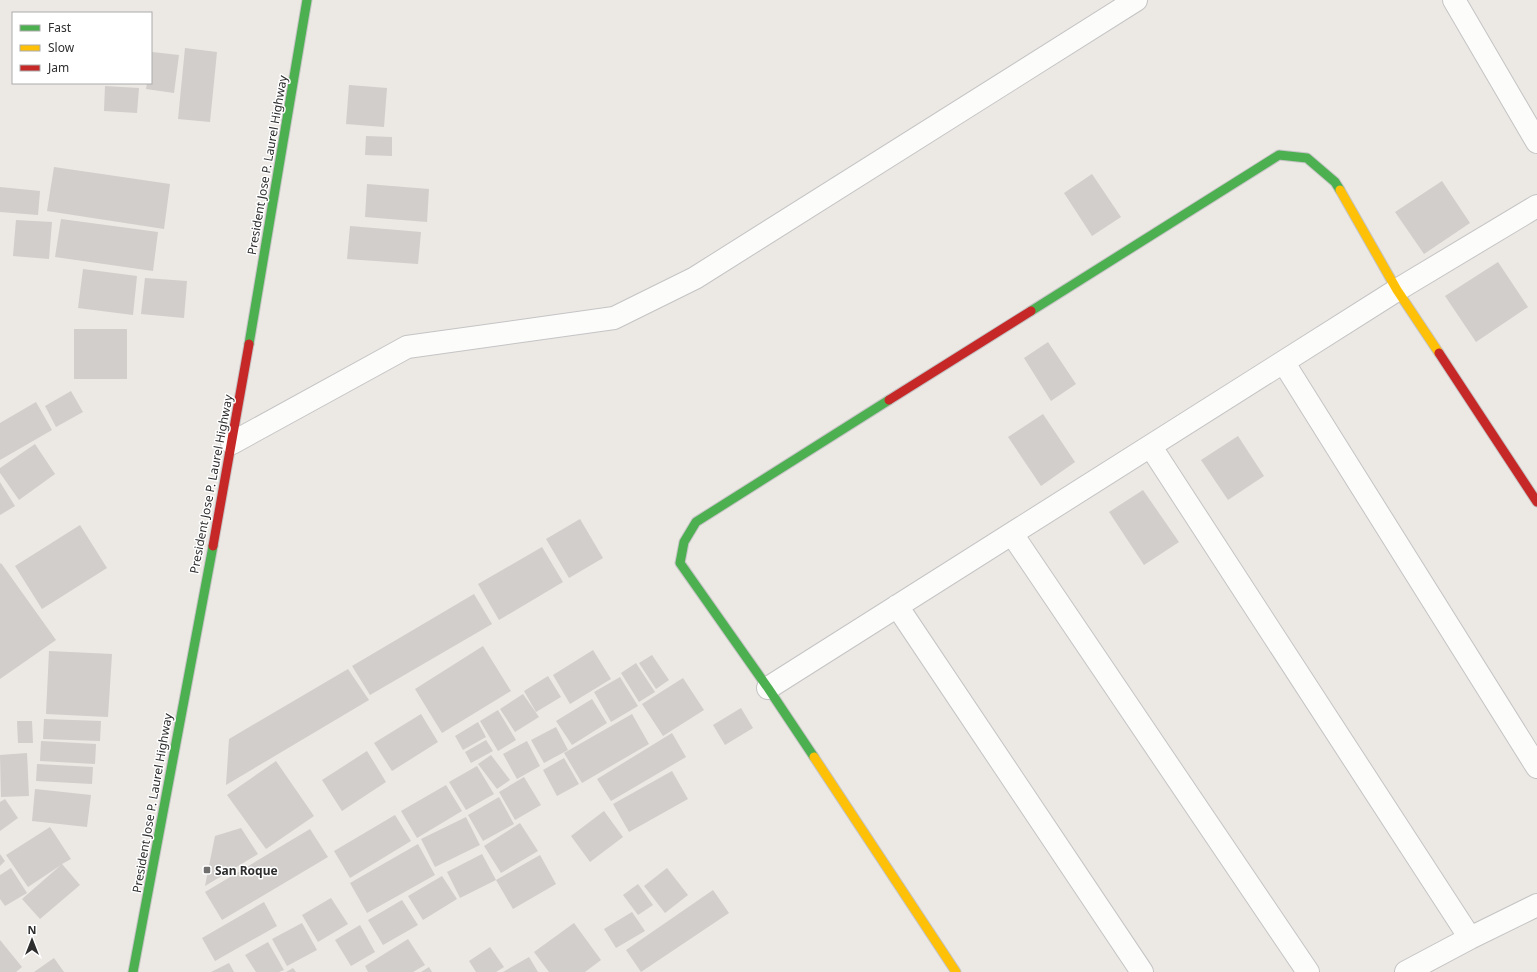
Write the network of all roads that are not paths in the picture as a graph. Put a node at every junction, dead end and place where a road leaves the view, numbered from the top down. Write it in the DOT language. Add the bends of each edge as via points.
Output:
graph roads {
  1 [pos="307,0"];
  2 [pos="1136,0"];
  3 [pos="1454,0"];
  4 [pos="1537,142"];
  5 [pos="1537,206"];
  6 [pos="1397,290"];
  7 [pos="1284,363"];
  8 [pos="232,443"];
  9 [pos="1151,447"];
  10 [pos="1537,502"];
  11 [pos="1012,534"];
  12 [pos="897,606"];
  13 [pos="768,688"];
  14 [pos="1537,767"];
  15 [pos="1537,905"];
  16 [pos="1470,938"];
  17 [pos="134,972"];
  18 [pos="956,972"];
  19 [pos="1142,972"];
  20 [pos="1308,972"];
  21 [pos="1406,972"];
  1 -- 8 [label="main road, President Jose P. Laurel Highway"];
  2 -- 8 [label="street" via="695,278 614,318 407,347"];
  3 -- 4 [label="street"];
  5 -- 6 [label="street"];
  6 -- 7 [label="street"];
  6 -- 10 [label="main road"];
  6 -- 13 [label="main road" via="1335,182 1307,158 1279,155 696,522 684,542 680,563"];
  7 -- 9 [label="street"];
  7 -- 14 [label="street"];
  8 -- 17 [label="main road, President Jose P. Laurel Highway"];
  9 -- 11 [label="street"];
  9 -- 16 [label="street"];
  11 -- 12 [label="street"];
  11 -- 20 [label="street"];
  12 -- 13 [label="street"];
  12 -- 19 [label="street"];
  13 -- 18 [label="main road"];
  15 -- 16 [label="street"];
  16 -- 21 [label="street"];
}
